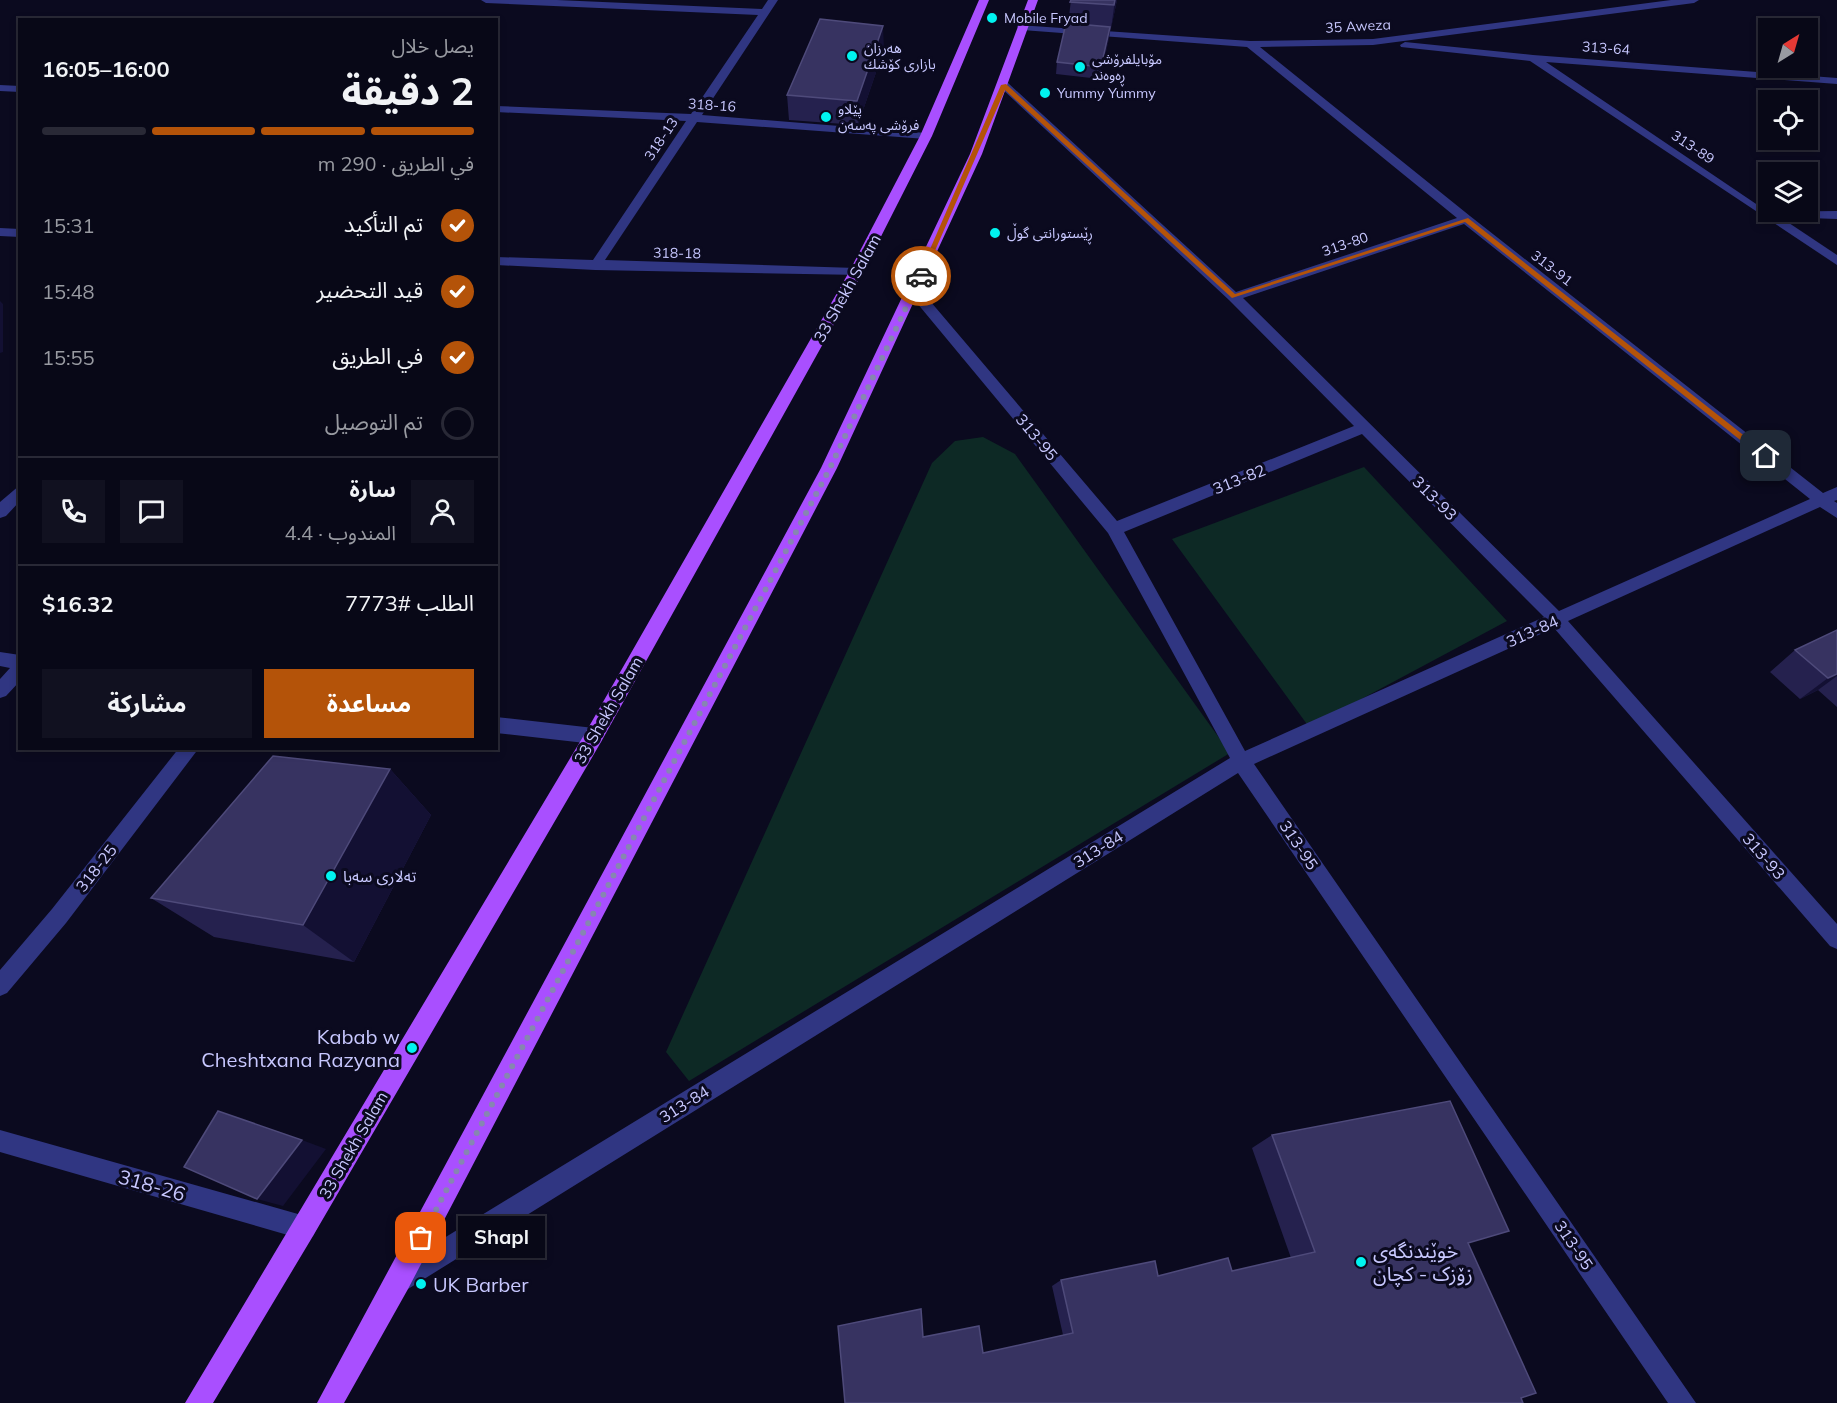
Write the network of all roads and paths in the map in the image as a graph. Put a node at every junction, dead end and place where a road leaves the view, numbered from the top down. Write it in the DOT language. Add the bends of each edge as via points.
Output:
graph roads {
  1 [pos="486,0"];
  2 [pos="773,0"];
  3 [pos="984,0"];
  4 [pos="1033,0"];
  5 [pos="1694,0"];
  6 [pos="1668,2"];
  7 [pos="765,12"];
  8 [pos="1022,27"];
  9 [pos="1373,42"];
  10 [pos="1251,44"];
  11 [pos="1533,58"];
  12 [pos="1837,81"];
  13 [pos="1004,85"];
  14 [pos="0,88"];
  15 [pos="18,89"];
  16 [pos="498,110"];
  17 [pos="694,118"];
  18 [pos="926,136"];
  19 [pos="1758,209"];
  20 [pos="1818,214"];
  21 [pos="1837,215"];
  22 [pos="1466,219"];
  23 [pos="1778,222"];
  24 [pos="0,232"];
  25 [pos="18,233"];
  26 [pos="498,261"];
  27 [pos="1837,261"];
  28 [pos="595,266"];
  29 [pos="856,272"];
  30 [pos="914,291"];
  31 [pos="1234,297"];
  32 [pos="1364,428"];
  33 [pos="18,493"];
  34 [pos="1832,502"];
  35 [pos="0,512"];
  36 [pos="1114,529"];
  37 [pos="1557,620"];
  38 [pos="0,659"];
  39 [pos="18,662"];
  40 [pos="18,670"];
  41 [pos="0,691"];
  42 [pos="498,725"];
  43 [pos="594,736"];
  44 [pos="187,750"];
  45 [pos="1241,761"];
  46 [pos="1837,939"];
  47 [pos="0,986"];
  48 [pos="0,1141"];
  49 [pos="305,1228"];
  50 [pos="399,1280"];
  51 [pos="198,1403"];
  52 [pos="330,1403"];
  53 [pos="1683,1403"];
  1 -- 7 [label="street"];
  2 -- 7 [label="street, 318-13"];
  3 -- 18 [label="main road, 33 Shekh Salam"];
  4 -- 8 [label="main road"];
  5 -- 6 [label="street, 35 Aweza"];
  6 -- 9 [label="street, 35 Aweza"];
  7 -- 17 [label="street, 318-13"];
  8 -- 10 [label="street, 35 Aweza"];
  8 -- 13 [label="main road"];
  9 -- 10 [label="street, 35 Aweza"];
  9 -- 11 [label="street, 313-64"];
  10 -- 22 [label="street, 313-91"];
  11 -- 12 [label="street, 313-64"];
  11 -- 19 [label="street, 313-89"];
  13 -- 30 [label="main road"];
  13 -- 31 [label="street, 313-93"];
  14 -- 15 [label="street"];
  16 -- 17 [label="street, 318-16"];
  17 -- 18 [label="street, 318-16"];
  17 -- 28 [label="street, 318-13"];
  18 -- 29 [label="main road, 33 Shekh Salam"];
  20 -- 21 [label="street"];
  22 -- 31 [label="street, 313-80"];
  22 -- 34 [label="street, 313-91"];
  23 -- 27 [label="street, 313-89"];
  24 -- 25 [label="street"];
  26 -- 28 [label="street, 318-18"];
  28 -- 29 [label="street, 318-18"];
  29 -- 43 [label="main road, 33 Shekh Salam"];
  30 -- 36 [label="street, 313-95"];
  30 -- 50 [label="main road" via="830,468"];
  31 -- 32 [label="street, 313-93"];
  32 -- 36 [label="street, 313-82"];
  32 -- 37 [label="street, 313-93"];
  33 -- 35 [label="street"];
  34 -- 37 [label="street, 313-84"];
  36 -- 45 [label="street, 313-95"];
  37 -- 45 [label="street, 313-84"];
  37 -- 46 [label="street, 313-93"];
  38 -- 39 [label="street"];
  40 -- 41 [label="street"];
  42 -- 43 [label="street"];
  43 -- 49 [label="main road, 33 Shekh Salam"];
  44 -- 47 [label="street, 318-25"];
  45 -- 50 [label="street, 313-84"];
  45 -- 53 [label="street, 313-95"];
  48 -- 49 [label="street, 318-26"];
  49 -- 51 [label="main road, 33 Shekh Salam"];
  50 -- 52 [label="main road"];
}
